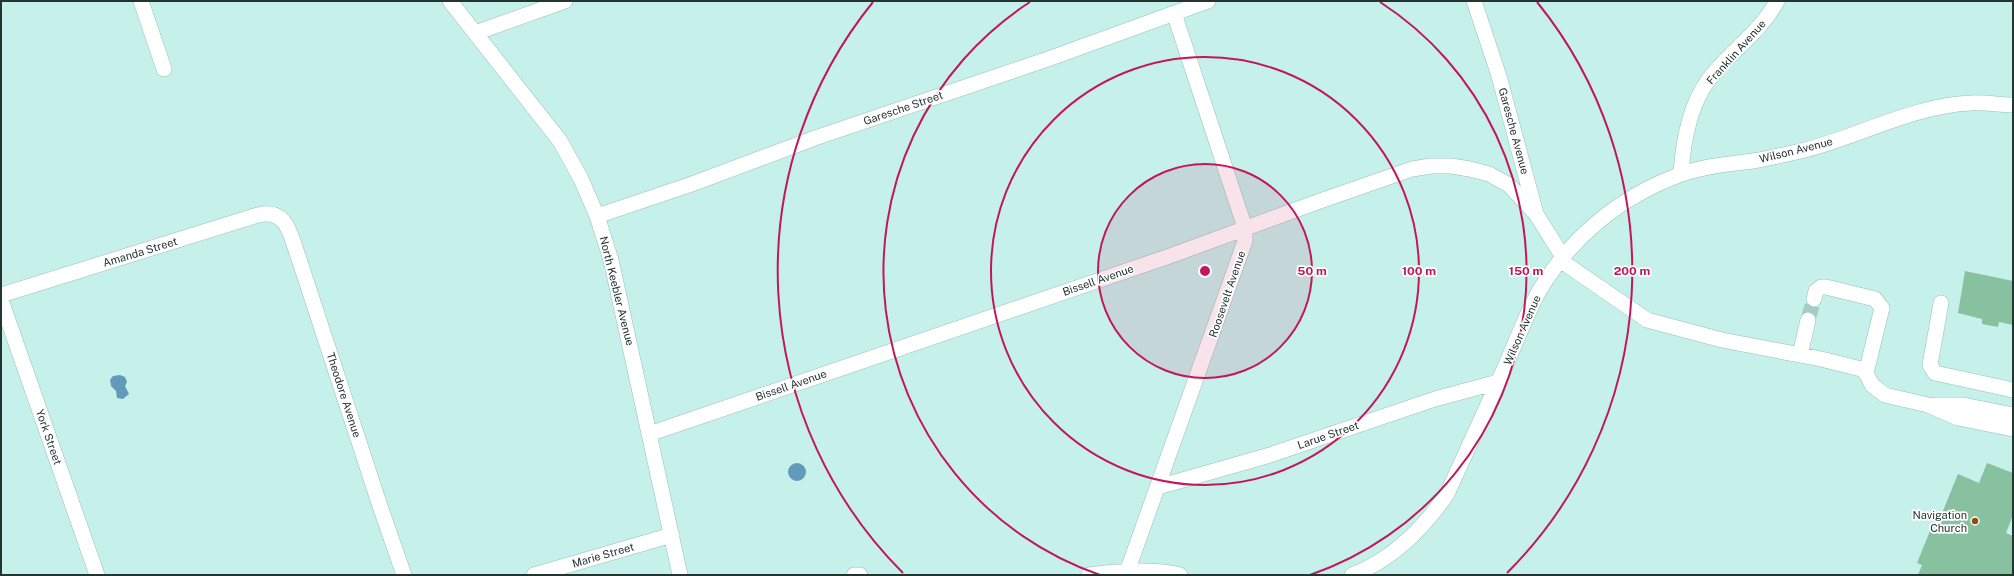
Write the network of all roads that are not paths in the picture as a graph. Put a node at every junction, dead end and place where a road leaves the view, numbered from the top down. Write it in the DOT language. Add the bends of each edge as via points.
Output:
graph roads {
  1 [pos="141,1"];
  2 [pos="450,1"];
  3 [pos="565,1"];
  4 [pos="1208,1"];
  5 [pos="1474,1"];
  6 [pos="1777,1"];
  7 [pos="1174,13"];
  8 [pos="475,33"];
  9 [pos="164,69"];
  10 [pos="2013,105"];
  11 [pos="1681,174"];
  12 [pos="1536,214"];
  13 [pos="597,216"];
  14 [pos="280,217"];
  15 [pos="1245,228"];
  16 [pos="1562,258"];
  17 [pos="1,295"];
  18 [pos="1814,299"];
  19 [pos="1,300"];
  20 [pos="1941,303"];
  21 [pos="1808,320"];
  22 [pos="1800,355"];
  23 [pos="1866,373"];
  24 [pos="1498,382"];
  25 [pos="2013,390"];
  26 [pos="1928,405"];
  27 [pos="2013,415"];
  28 [pos="2013,429"];
  29 [pos="649,434"];
  30 [pos="1158,487"];
  31 [pos="672,535"];
  32 [pos="1127,572"];
  33 [pos="97,575"];
  34 [pos="404,575"];
  35 [pos="534,575"];
  36 [pos="680,575"];
  37 [pos="854,575"];
  38 [pos="860,575"];
  39 [pos="1089,575"];
  40 [pos="1180,575"];
  41 [pos="1352,575"];
  1 -- 9 [label="street"];
  2 -- 8 [label="street, North Keebler Avenue"];
  3 -- 8 [label="street"];
  4 -- 7 [label="street, Garesche Street"];
  5 -- 12 [label="street, Garesche Avenue" via="1499,76"];
  6 -- 11 [label="street, Franklin Avenue" via="1767,18 1705,86 1686,128"];
  7 -- 13 [label="street, Garesche Street"];
  7 -- 15 [label="street, Roosevelt Avenue"];
  8 -- 13 [label="street, North Keebler Avenue" via="560,141 581,179"];
  10 -- 11 [label="street, Wilson Avenue" via="1972,103 1948,106 1913,114 1844,139 1803,150 1706,167"];
  11 -- 16 [label="street, Wilson Avenue" via="1628,199 1584,233"];
  12 -- 15 [label="street, Bissell Avenue" via="1509,185 1488,174 1451,166 1431,166 1412,169"];
  12 -- 16 [label="street, Garesche Avenue"];
  13 -- 29 [label="street, North Keebler Avenue" via="611,260"];
  14 -- 17 [label="street, Amanda Street" via="266,213 258,215"];
  14 -- 34 [label="street, Theodore Avenue" via="287,225 298,256"];
  15 -- 29 [label="street, Bissell Avenue"];
  15 -- 30 [label="street, Roosevelt Avenue" via="1245,241"];
  16 -- 22 [label="street" via="1647,320 1722,340"];
  16 -- 24 [label="street, Wilson Avenue" via="1538,293"];
  18 -- 23 [label="street" via="1816,291 1826,287 1880,302 1882,308"];
  19 -- 33 [label="street, York Street"];
  20 -- 25 [label="street" via="1930,365 1935,373"];
  21 -- 22 [label="street"];
  22 -- 23 [label="street" via="1861,369"];
  23 -- 26 [label="street" via="1872,385 1884,395"];
  24 -- 30 [label="street, Larue Street" via="1435,399 1270,455"];
  24 -- 41 [label="street, Wilson Avenue" via="1447,494 1437,508 1406,542"];
  26 -- 27 [label="street" via="1963,405"];
  26 -- 28 [label="street" via="1958,418"];
  29 -- 31 [label="street, North Keebler Avenue"];
  30 -- 32 [label="street, Roosevelt Avenue"];
  31 -- 35 [label="street, Marie Street"];
  31 -- 36 [label="street, North Keebler Avenue"];
  32 -- 39 [label="street"];
  32 -- 40 [label="street"];
  37 -- 38 [label="street"];
}
